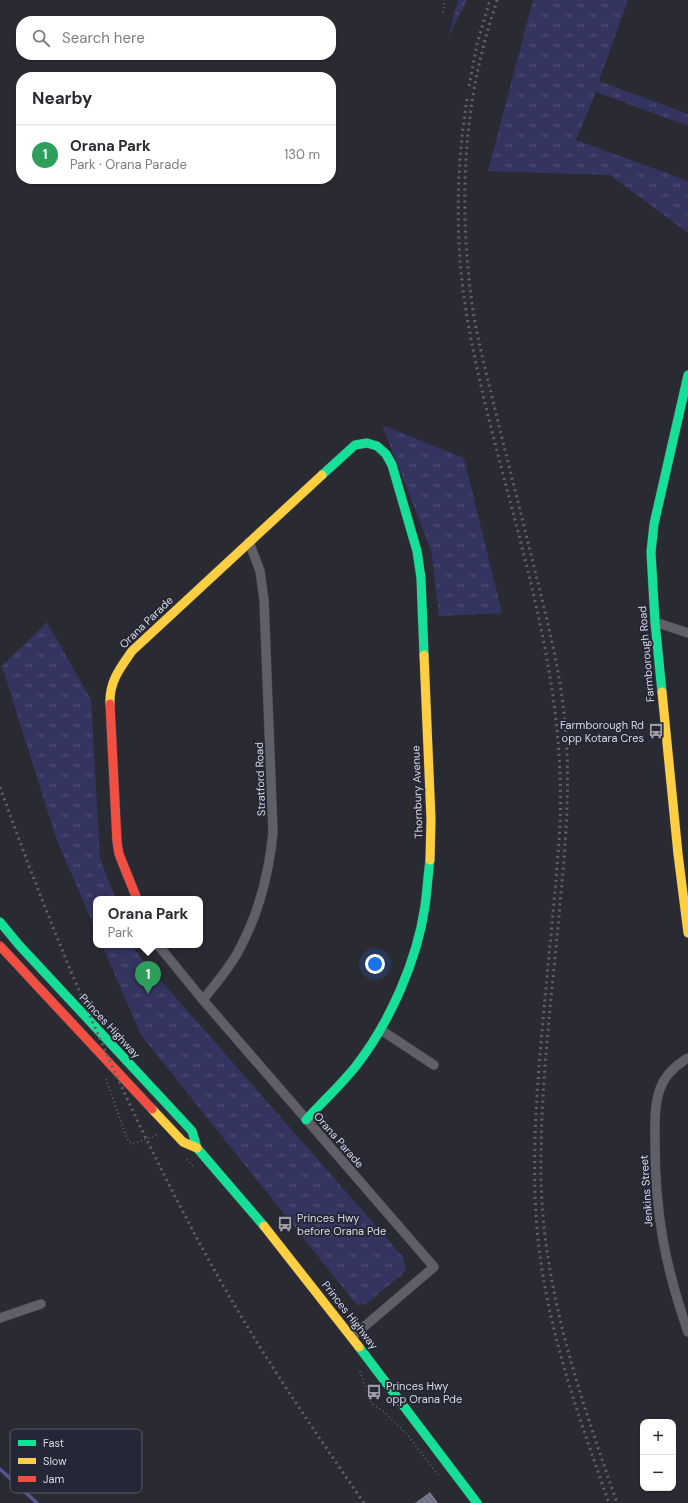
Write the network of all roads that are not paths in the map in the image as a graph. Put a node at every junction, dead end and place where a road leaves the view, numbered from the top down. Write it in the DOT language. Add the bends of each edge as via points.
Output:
graph roads {
  1 [pos="688,375"];
  2 [pos="370,443"];
  3 [pos="249,542"];
  4 [pos="655,622"];
  5 [pos="688,633"];
  6 [pos="136,896"];
  7 [pos="0,922"];
  8 [pos="688,933"];
  9 [pos="0,946"];
  10 [pos="160,948"];
  11 [pos="203,1000"];
  12 [pos="381,1030"];
  13 [pos="688,1058"];
  14 [pos="434,1065"];
  15 [pos="306,1120"];
  16 [pos="197,1148"];
  17 [pos="41,1304"];
  18 [pos="0,1318"];
  19 [pos="688,1332"];
  20 [pos="352,1337"];
  21 [pos="476,1503"];
  1 -- 4 [label="street, Farmborough Road" via="654,524 651,552"];
  2 -- 3 [label="street, Orana Parade" via="355,445"];
  2 -- 12 [label="street, Thornbury Avenue" via="384,450 392,464 420,564 431,819 429,877 419,934 401,989"];
  3 -- 6 [label="street, Orana Parade" via="132,651 112,682 110,708 117,842 119,854"];
  3 -- 11 [label="street, Stratford Road" via="260,571 264,600 273,832 269,866 252,923 238,951"];
  4 -- 5 [label="street"];
  4 -- 8 [label="street, Farmborough Road"];
  7 -- 16 [label="street, Princes Highway" via="192,1132"];
  9 -- 16 [label="street, Princes Highway" via="183,1142"];
  10 -- 11 [label="street, Orana Parade"];
  11 -- 15 [label="street, Orana Parade"];
  12 -- 14 [label="street"];
  12 -- 15 [label="street, Thornbury Avenue" via="355,1067"];
  13 -- 19 [label="street, Jenkins Street" via="677,1065 660,1088 656,1102 655,1178 659,1225 667,1267"];
  15 -- 20 [label="street, Orana Parade" via="434,1267"];
  16 -- 20 [label="street, Princes Highway" via="279,1244"];
  17 -- 18 [label="street"];
  20 -- 21 [label="street, Princes Highway"];
}
